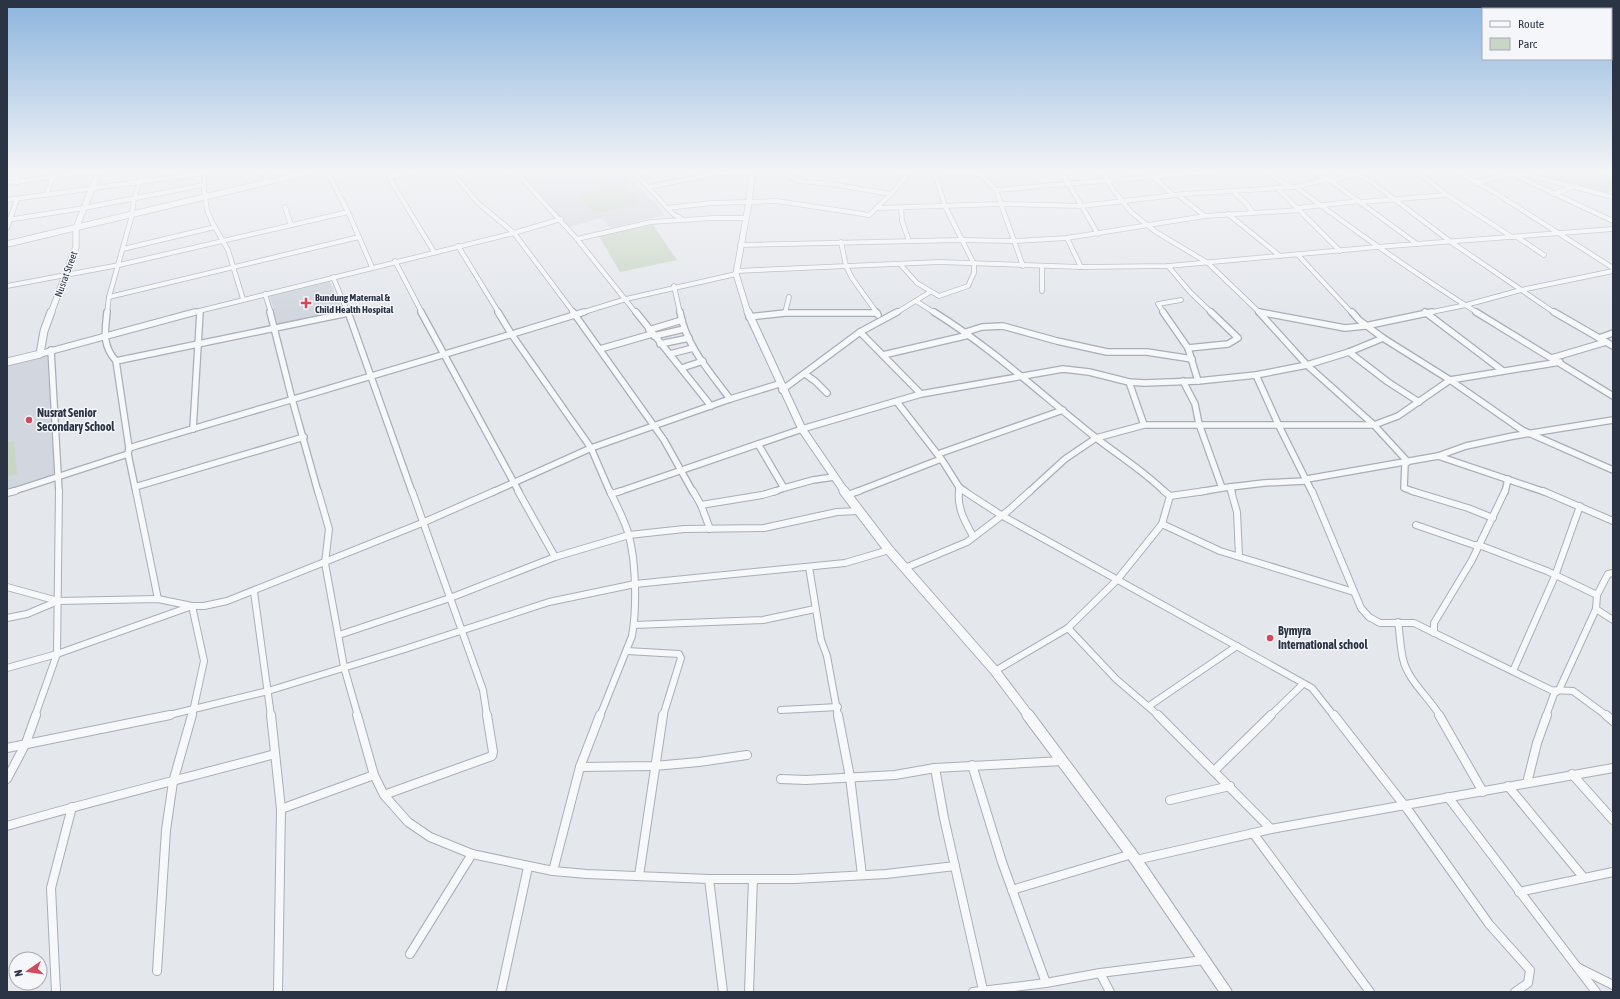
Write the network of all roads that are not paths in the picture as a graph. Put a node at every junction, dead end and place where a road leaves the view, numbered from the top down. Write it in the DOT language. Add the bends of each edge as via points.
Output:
graph roads {
  1 [pos="24,218"];
  2 [pos="80,218"];
  3 [pos="121,218"];
  4 [pos="131,218"];
  5 [pos="210,218"];
  6 [pos="289,218"];
  7 [pos="323,218"];
  8 [pos="350,218"];
  9 [pos="414,218"];
  10 [pos="496,218"];
  11 [pos="679,218"];
  12 [pos="745,218"];
  13 [pos="902,218"];
  14 [pos="950,218"];
  15 [pos="1006,218"];
  16 [pos="1088,218"];
  17 [pos="1138,218"];
  18 [pos="1196,218"];
  19 [pos="1232,218"];
  20 [pos="1307,218"];
  21 [pos="1339,218"];
  22 [pos="1383,218"];
  23 [pos="1420,218"];
  24 [pos="1483,218"];
  25 [pos="1533,218"];
  26 [pos="1604,218"];
  27 [pos="561,219"];
  28 [pos="9,220"];
  29 [pos="683,220"];
  30 [pos="1613,222"];
  31 [pos="291,225"];
  32 [pos="1149,226"];
  33 [pos="215,227"];
  34 [pos="7,228"];
  35 [pos="76,228"];
  36 [pos="1613,229"];
  37 [pos="514,233"];
  38 [pos="1098,234"];
  39 [pos="1558,234"];
  40 [pos="1514,237"];
  41 [pos="359,238"];
  42 [pos="1067,238"];
  43 [pos="577,239"];
  44 [pos="961,240"];
  45 [pos="224,241"];
  46 [pos="909,241"];
  47 [pos="1014,241"];
  48 [pos="841,242"];
  49 [pos="1451,242"];
  50 [pos="7,244"];
  51 [pos="1417,244"];
  52 [pos="458,246"];
  53 [pos="740,246"];
  54 [pos="1377,247"];
  55 [pos="123,249"];
  56 [pos="1340,251"];
  57 [pos="434,252"];
  58 [pos="1298,255"];
  59 [pos="1544,255"];
  60 [pos="1280,256"];
  61 [pos="395,261"];
  62 [pos="1208,263"];
  63 [pos="900,264"];
  64 [pos="974,264"];
  65 [pos="119,265"];
  66 [pos="846,266"];
  67 [pos="1022,266"];
  68 [pos="1042,266"];
  69 [pos="1168,266"];
  70 [pos="234,267"];
  71 [pos="372,267"];
  72 [pos="1081,267"];
  73 [pos="1613,268"];
  74 [pos="1613,271"];
  75 [pos="736,273"];
  76 [pos="66,276"];
  77 [pos="333,277"];
  78 [pos="7,286"];
  79 [pos="674,286"];
  80 [pos="1521,290"];
  81 [pos="1042,291"];
  82 [pos="930,292"];
  83 [pos="265,294"];
  84 [pos="109,297"];
  85 [pos="789,297"];
  86 [pos="243,299"];
  87 [pos="626,300"];
  88 [pos="1181,300"];
  89 [pos="916,301"];
  90 [pos="1466,304"];
  91 [pos="200,311"];
  92 [pos="1258,312"];
  93 [pos="1425,312"];
  94 [pos="348,313"];
  95 [pos="784,313"];
  96 [pos="877,313"];
  97 [pos="575,315"];
  98 [pos="749,317"];
  99 [pos="682,320"];
  100 [pos="883,321"];
  101 [pos="1365,326"];
  102 [pos="275,327"];
  103 [pos="684,329"];
  104 [pos="860,332"];
  105 [pos="652,333"];
  106 [pos="1613,333"];
  107 [pos="967,334"];
  108 [pos="512,335"];
  109 [pos="104,336"];
  110 [pos="689,338"];
  111 [pos="1383,338"];
  112 [pos="1599,338"];
  113 [pos="1606,342"];
  114 [pos="660,344"];
  115 [pos="198,345"];
  116 [pos="1613,346"];
  117 [pos="693,348"];
  118 [pos="1188,348"];
  119 [pos="600,349"];
  120 [pos="51,350"];
  121 [pos="1349,352"];
  122 [pos="40,354"];
  123 [pos="670,354"];
  124 [pos="883,355"];
  125 [pos="444,356"];
  126 [pos="1552,358"];
  127 [pos="1192,359"];
  128 [pos="116,361"];
  129 [pos="703,361"];
  130 [pos="7,362"];
  131 [pos="1560,362"];
  132 [pos="1307,365"];
  133 [pos="682,368"];
  134 [pos="1503,371"];
  135 [pos="805,374"];
  136 [pos="1256,375"];
  137 [pos="370,376"];
  138 [pos="1022,376"];
  139 [pos="1450,380"];
  140 [pos="1183,381"];
  141 [pos="1198,381"];
  142 [pos="1129,382"];
  143 [pos="781,387"];
  144 [pos="827,392"];
  145 [pos="921,394"];
  146 [pos="1613,396"];
  147 [pos="292,399"];
  148 [pos="730,399"];
  149 [pos="897,402"];
  150 [pos="1419,402"];
  151 [pos="711,406"];
  152 [pos="1063,410"];
  153 [pos="1613,420"];
  154 [pos="1199,424"];
  155 [pos="1144,425"];
  156 [pos="1374,425"];
  157 [pos="655,426"];
  158 [pos="1279,426"];
  159 [pos="193,429"];
  160 [pos="802,429"];
  161 [pos="1530,433"];
  162 [pos="304,437"];
  163 [pos="1096,438"];
  164 [pos="758,444"];
  165 [pos="591,448"];
  166 [pos="128,451"];
  167 [pos="1438,456"];
  168 [pos="940,457"];
  169 [pos="1408,462"];
  170 [pos="1613,470"];
  171 [pos="682,471"];
  172 [pos="59,476"];
  173 [pos="834,478"];
  174 [pos="1307,479"];
  175 [pos="1508,479"];
  176 [pos="513,482"];
  177 [pos="135,487"];
  178 [pos="959,487"];
  179 [pos="1230,487"];
  180 [pos="784,488"];
  181 [pos="1222,488"];
  182 [pos="7,493"];
  183 [pos="611,494"];
  184 [pos="847,495"];
  185 [pos="1170,496"];
  186 [pos="701,505"];
  187 [pos="1580,506"];
  188 [pos="859,510"];
  189 [pos="1001,515"];
  190 [pos="1492,518"];
  191 [pos="1613,521"];
  192 [pos="422,523"];
  193 [pos="1162,524"];
  194 [pos="1416,525"];
  195 [pos="710,529"];
  196 [pos="629,535"];
  197 [pos="973,536"];
  198 [pos="1479,545"];
  199 [pos="889,550"];
  200 [pos="1239,556"];
  201 [pos="555,557"];
  202 [pos="325,563"];
  203 [pos="809,567"];
  204 [pos="905,568"];
  205 [pos="1613,573"];
  206 [pos="1555,576"];
  207 [pos="1117,580"];
  208 [pos="635,584"];
  209 [pos="7,587"];
  210 [pos="254,592"];
  211 [pos="1354,592"];
  212 [pos="1598,595"];
  213 [pos="158,598"];
  214 [pos="450,598"];
  215 [pos="58,601"];
  216 [pos="192,606"];
  217 [pos="814,609"];
  218 [pos="1596,609"];
  219 [pos="7,618"];
  220 [pos="1613,620"];
  221 [pos="1398,622"];
  222 [pos="634,625"];
  223 [pos="1068,628"];
  224 [pos="462,631"];
  225 [pos="1434,633"];
  226 [pos="339,635"];
  227 [pos="1237,646"];
  228 [pos="627,651"];
  229 [pos="57,654"];
  230 [pos="344,667"];
  231 [pos="7,668"];
  232 [pos="995,671"];
  233 [pos="1513,671"];
  234 [pos="1303,684"];
  235 [pos="1559,690"];
  236 [pos="268,691"];
  237 [pos="1149,706"];
  238 [pos="838,707"];
  239 [pos="194,710"];
  240 [pos="781,710"];
  241 [pos="1613,721"];
  242 [pos="26,743"];
  243 [pos="7,748"];
  244 [pos="275,754"];
  245 [pos="747,755"];
  246 [pos="1062,761"];
  247 [pos="654,766"];
  248 [pos="972,766"];
  249 [pos="580,767"];
  250 [pos="935,768"];
  251 [pos="1613,768"];
  252 [pos="1214,771"];
  253 [pos="1572,774"];
  254 [pos="374,775"];
  255 [pos="850,777"];
  256 [pos="7,779"];
  257 [pos="781,779"];
  258 [pos="173,782"];
  259 [pos="1527,783"];
  260 [pos="1230,786"];
  261 [pos="1508,786"];
  262 [pos="1483,792"];
  263 [pos="384,795"];
  264 [pos="1448,797"];
  265 [pos="1170,800"];
  266 [pos="72,806"];
  267 [pos="1404,806"];
  268 [pos="281,809"];
  269 [pos="1613,820"];
  270 [pos="7,826"];
  271 [pos="1271,829"];
  272 [pos="1253,833"];
  273 [pos="472,854"];
  274 [pos="1134,857"];
  275 [pos="955,866"];
  276 [pos="528,867"];
  277 [pos="553,871"];
  278 [pos="1613,872"];
  279 [pos="862,875"];
  280 [pos="639,876"];
  281 [pos="1584,878"];
  282 [pos="709,879"];
  283 [pos="753,879"];
  284 [pos="1012,890"];
  285 [pos="1519,892"];
  286 [pos="410,954"];
  287 [pos="1204,960"];
  288 [pos="1576,966"];
  289 [pos="157,971"];
  290 [pos="1100,973"];
  291 [pos="1046,983"];
  292 [pos="1613,985"];
  293 [pos="983,990"];
  294 [pos="56,992"];
  295 [pos="278,992"];
  296 [pos="502,992"];
  297 [pos="723,992"];
  298 [pos="749,992"];
  299 [pos="973,992"];
  300 [pos="1110,992"];
  301 [pos="1226,992"];
  302 [pos="1370,992"];
  303 [pos="1516,992"];
  304 [pos="1596,992"];
  1 -- 28 [label="street"];
  2 -- 35 [label="street, Nusrat Street"];
  3 -- 35 [label="street"];
  4 -- 55 [label="street"];
  5 -- 33 [label="street"];
  6 -- 31 [label="street"];
  7 -- 31 [label="street"];
  8 -- 41 [label="street"];
  9 -- 57 [label="street"];
  10 -- 37 [label="street"];
  11 -- 29 [label="street"];
  12 -- 29 [label="street"];
  12 -- 53 [label="street"];
  13 -- 46 [label="street"];
  14 -- 44 [label="street"];
  15 -- 47 [label="street"];
  16 -- 38 [label="street"];
  17 -- 32 [label="street"];
  18 -- 32 [label="street"];
  19 -- 60 [label="street"];
  20 -- 56 [label="street"];
  21 -- 54 [label="street"];
  22 -- 51 [label="street"];
  23 -- 49 [label="street"];
  24 -- 40 [label="street"];
  25 -- 39 [label="street"];
  26 -- 30 [label="street"];
  27 -- 37 [label="street"];
  27 -- 43 [label="street"];
  28 -- 34 [label="street"];
  29 -- 43 [label="street" via="651,222"];
  31 -- 45 [label="street"];
  32 -- 38 [label="street"];
  32 -- 62 [label="street"];
  33 -- 45 [label="street"];
  33 -- 55 [label="street"];
  35 -- 50 [label="street"];
  35 -- 76 [label="street, Nusrat Street" via="76,247"];
  36 -- 39 [label="street"];
  37 -- 52 [label="street"];
  37 -- 97 [label="street"];
  38 -- 42 [label="street"];
  39 -- 40 [label="street"];
  39 -- 73 [label="street"];
  40 -- 49 [label="street"];
  40 -- 59 [label="street"];
  41 -- 70 [label="street"];
  41 -- 71 [label="street"];
  42 -- 47 [label="street"];
  42 -- 72 [label="street"];
  43 -- 87 [label="street"];
  44 -- 46 [label="street"];
  44 -- 47 [label="street"];
  44 -- 64 [label="street"];
  45 -- 65 [label="street"];
  45 -- 70 [label="street"];
  46 -- 48 [label="street"];
  47 -- 67 [label="street"];
  48 -- 53 [label="street"];
  48 -- 66 [label="street"];
  49 -- 51 [label="street"];
  49 -- 80 [label="street"];
  51 -- 54 [label="street"];
  52 -- 57 [label="street"];
  52 -- 108 [label="street"];
  53 -- 75 [label="street"];
  54 -- 56 [label="street"];
  54 -- 90 [label="street" via="1437,288"];
  55 -- 65 [label="street"];
  56 -- 58 [label="street"];
  57 -- 61 [label="street"];
  58 -- 60 [label="street"];
  58 -- 101 [label="street"];
  60 -- 62 [label="street"];
  61 -- 71 [label="street"];
  61 -- 125 [label="street"];
  62 -- 69 [label="street"];
  62 -- 92 [label="street"];
  63 -- 64 [label="street"];
  63 -- 66 [label="street"];
  63 -- 82 [label="street" via="911,279"];
  64 -- 67 [label="street"];
  64 -- 82 [label="street" via="974,273 968,286 939,296"];
  65 -- 76 [label="street"];
  65 -- 84 [label="street"];
  66 -- 75 [label="street"];
  66 -- 96 [label="street"];
  67 -- 68 [label="street"];
  68 -- 72 [label="street"];
  68 -- 81 [label="street"];
  69 -- 72 [label="street"];
  69 -- 118 [label="street" via="1206,308 1238,338 1228,344"];
  70 -- 84 [label="street"];
  70 -- 86 [label="street"];
  71 -- 77 [label="street"];
  74 -- 80 [label="street"];
  75 -- 79 [label="street"];
  75 -- 98 [label="street"];
  76 -- 78 [label="street"];
  76 -- 122 [label="street, Nusrat Street" via="44,331"];
  77 -- 83 [label="street"];
  77 -- 94 [label="street"];
  79 -- 87 [label="street"];
  79 -- 99 [label="street"];
  80 -- 90 [label="street"];
  80 -- 112 [label="street"];
  82 -- 89 [label="street"];
  83 -- 86 [label="street"];
  83 -- 102 [label="street"];
  84 -- 109 [label="street"];
  85 -- 95 [label="street"];
  86 -- 91 [label="street"];
  87 -- 97 [label="street"];
  87 -- 105 [label="street"];
  88 -- 118 [label="street" via="1158,304"];
  89 -- 100 [label="street"];
  89 -- 107 [label="street"];
  90 -- 93 [label="street"];
  90 -- 126 [label="street"];
  91 -- 109 [label="street"];
  91 -- 115 [label="street"];
  92 -- 101 [label="street" via="1345,328"];
  92 -- 132 [label="street"];
  93 -- 101 [label="street"];
  93 -- 134 [label="street"];
  94 -- 102 [label="street"];
  94 -- 137 [label="street"];
  95 -- 96 [label="street"];
  95 -- 98 [label="street"];
  96 -- 100 [label="street"];
  97 -- 108 [label="street"];
  97 -- 119 [label="street"];
  98 -- 143 [label="street"];
  99 -- 103 [label="street"];
  99 -- 105 [label="street"];
  100 -- 104 [label="street"];
  101 -- 111 [label="street"];
  102 -- 115 [label="street"];
  102 -- 147 [label="street"];
  103 -- 105 [label="street"];
  103 -- 110 [label="street"];
  104 -- 124 [label="street"];
  104 -- 135 [label="street"];
  105 -- 114 [label="street"];
  105 -- 119 [label="street"];
  106 -- 112 [label="street"];
  107 -- 124 [label="street"];
  107 -- 127 [label="street" via="982,327 1003,326 1107,352 1147,352"];
  107 -- 138 [label="street"];
  108 -- 125 [label="street"];
  108 -- 165 [label="street"];
  109 -- 120 [label="street"];
  109 -- 128 [label="street" via="110,354"];
  110 -- 114 [label="street"];
  110 -- 117 [label="street"];
  111 -- 121 [label="street"];
  111 -- 139 [label="street"];
  112 -- 113 [label="street"];
  113 -- 116 [label="street"];
  113 -- 126 [label="street"];
  114 -- 123 [label="street"];
  115 -- 128 [label="street"];
  115 -- 159 [label="street"];
  117 -- 123 [label="street"];
  117 -- 129 [label="street"];
  118 -- 127 [label="street"];
  119 -- 157 [label="street"];
  120 -- 122 [label="street"];
  120 -- 172 [label="street"];
  121 -- 132 [label="street"];
  121 -- 150 [label="street"];
  122 -- 130 [label="street"];
  123 -- 133 [label="street"];
  124 -- 145 [label="street"];
  125 -- 137 [label="street"];
  125 -- 176 [label="street"];
  126 -- 131 [label="street"];
  127 -- 141 [label="street"];
  128 -- 166 [label="street"];
  129 -- 133 [label="street"];
  129 -- 148 [label="street"];
  131 -- 134 [label="street"];
  131 -- 146 [label="street"];
  132 -- 136 [label="street"];
  132 -- 156 [label="street"];
  133 -- 151 [label="street"];
  134 -- 139 [label="street"];
  135 -- 143 [label="street"];
  135 -- 144 [label="street"];
  136 -- 141 [label="street"];
  136 -- 158 [label="street"];
  137 -- 147 [label="street"];
  137 -- 192 [label="street"];
  138 -- 142 [label="street" via="1063,369 1089,372"];
  138 -- 145 [label="street"];
  138 -- 152 [label="street"];
  139 -- 150 [label="street"];
  139 -- 161 [label="street"];
  140 -- 141 [label="street"];
  140 -- 142 [label="street"];
  140 -- 154 [label="street" via="1194,404"];
  142 -- 155 [label="street"];
  143 -- 148 [label="street"];
  143 -- 160 [label="street"];
  145 -- 149 [label="street"];
  147 -- 159 [label="street"];
  147 -- 162 [label="street"];
  148 -- 151 [label="street"];
  149 -- 160 [label="street"];
  149 -- 168 [label="street"];
  150 -- 156 [label="street" via="1398,416"];
  151 -- 157 [label="street"];
  152 -- 163 [label="street"];
  152 -- 168 [label="street"];
  153 -- 161 [label="street"];
  154 -- 155 [label="street"];
  154 -- 158 [label="street"];
  154 -- 181 [label="street"];
  155 -- 163 [label="street"];
  156 -- 158 [label="street"];
  156 -- 169 [label="street"];
  157 -- 165 [label="street"];
  157 -- 171 [label="street"];
  158 -- 174 [label="street"];
  159 -- 166 [label="street"];
  160 -- 164 [label="street"];
  160 -- 173 [label="street"];
  161 -- 167 [label="street" via="1466,446"];
  161 -- 170 [label="street"];
  162 -- 177 [label="street"];
  162 -- 202 [label="street" via="329,529"];
  163 -- 185 [label="street" via="1150,477"];
  163 -- 189 [label="street" via="1065,459"];
  164 -- 171 [label="street"];
  164 -- 180 [label="street"];
  165 -- 176 [label="street"];
  165 -- 183 [label="street"];
  166 -- 172 [label="street"];
  166 -- 177 [label="street"];
  167 -- 169 [label="street"];
  167 -- 175 [label="street"];
  168 -- 178 [label="street"];
  168 -- 184 [label="street"];
  169 -- 174 [label="street"];
  169 -- 190 [label="street" via="1405,464 1404,488"];
  171 -- 183 [label="street"];
  171 -- 186 [label="street"];
  172 -- 182 [label="street"];
  172 -- 215 [label="street"];
  173 -- 180 [label="street"];
  173 -- 184 [label="street"];
  174 -- 179 [label="street"];
  174 -- 211 [label="street"];
  175 -- 187 [label="street"];
  175 -- 190 [label="street" via="1504,496"];
  176 -- 192 [label="street"];
  176 -- 201 [label="street"];
  177 -- 213 [label="street"];
  178 -- 189 [label="street"];
  178 -- 197 [label="street" via="957,499 961,514"];
  179 -- 181 [label="street"];
  179 -- 200 [label="street" via="1237,517"];
  180 -- 186 [label="street" via="762,495"];
  181 -- 185 [label="street"];
  183 -- 196 [label="street"];
  184 -- 188 [label="street"];
  185 -- 193 [label="street"];
  186 -- 195 [label="street"];
  187 -- 191 [label="street"];
  187 -- 206 [label="street"];
  188 -- 195 [label="street" via="764,528"];
  188 -- 199 [label="street"];
  189 -- 197 [label="street"];
  189 -- 207 [label="street"];
  190 -- 198 [label="street"];
  192 -- 202 [label="street"];
  192 -- 214 [label="street"];
  193 -- 200 [label="street" via="1220,551"];
  193 -- 207 [label="street"];
  194 -- 198 [label="street"];
  195 -- 196 [label="street"];
  196 -- 201 [label="street"];
  196 -- 208 [label="street"];
  197 -- 204 [label="street" via="967,542"];
  198 -- 206 [label="street"];
  198 -- 225 [label="street" via="1434,623"];
  199 -- 203 [label="street" via="846,563"];
  199 -- 204 [label="street"];
  200 -- 211 [label="street"];
  201 -- 214 [label="street"];
  202 -- 210 [label="street"];
  202 -- 226 [label="street"];
  203 -- 208 [label="street"];
  203 -- 217 [label="street"];
  204 -- 232 [label="street"];
  205 -- 212 [label="street" via="1608,574"];
  206 -- 212 [label="street"];
  206 -- 233 [label="street"];
  207 -- 223 [label="street"];
  207 -- 227 [label="street"];
  208 -- 222 [label="street"];
  208 -- 224 [label="street" via="549,602"];
  209 -- 215 [label="street"];
  210 -- 216 [label="street" via="214,604"];
  210 -- 236 [label="street"];
  211 -- 221 [label="street" via="1361,608 1369,617 1380,623"];
  212 -- 218 [label="street"];
  213 -- 215 [label="street"];
  213 -- 216 [label="street"];
  214 -- 224 [label="street"];
  214 -- 226 [label="street"];
  215 -- 219 [label="street" via="26,614"];
  215 -- 229 [label="street"];
  216 -- 229 [label="street"];
  216 -- 239 [label="street" via="204,661"];
  217 -- 222 [label="street" via="763,620"];
  217 -- 238 [label="street"];
  218 -- 220 [label="street"];
  218 -- 235 [label="street"];
  221 -- 225 [label="street" via="1414,623"];
  221 -- 262 [label="street" via="1403,660 1411,676 1433,704"];
  222 -- 228 [label="street"];
  223 -- 232 [label="street"];
  223 -- 237 [label="street" via="1116,679"];
  224 -- 230 [label="street"];
  224 -- 263 [label="street" via="484,690 492,756"];
  225 -- 233 [label="street"];
  226 -- 230 [label="street"];
  227 -- 234 [label="street"];
  227 -- 237 [label="street"];
  228 -- 247 [label="street" via="680,656 664,710"];
  228 -- 249 [label="street"];
  229 -- 231 [label="street"];
  229 -- 242 [label="street"];
  230 -- 236 [label="street"];
  230 -- 254 [label="street"];
  232 -- 246 [label="street"];
  233 -- 235 [label="street" via="1551,690"];
  234 -- 252 [label="street"];
  234 -- 267 [label="street" via="1312,688"];
  235 -- 241 [label="street" via="1573,691"];
  235 -- 259 [label="street" via="1554,694 1537,743"];
  236 -- 239 [label="street"];
  236 -- 244 [label="street"];
  237 -- 252 [label="street"];
  238 -- 240 [label="street"];
  238 -- 255 [label="street"];
  239 -- 242 [label="street" via="118,727"];
  239 -- 258 [label="street"];
  242 -- 243 [label="street"];
  242 -- 256 [label="street"];
  244 -- 258 [label="street"];
  244 -- 268 [label="street"];
  245 -- 247 [label="street"];
  246 -- 248 [label="street"];
  246 -- 274 [label="street"];
  247 -- 249 [label="street"];
  247 -- 280 [label="street"];
  248 -- 250 [label="street"];
  248 -- 284 [label="street"];
  249 -- 277 [label="street"];
  250 -- 255 [label="street" via="895,775"];
  250 -- 275 [label="street"];
  251 -- 253 [label="street"];
  252 -- 260 [label="street"];
  253 -- 259 [label="street"];
  253 -- 269 [label="street"];
  254 -- 263 [label="street"];
  254 -- 268 [label="street"];
  255 -- 257 [label="street"];
  255 -- 279 [label="street"];
  258 -- 266 [label="street"];
  258 -- 289 [label="street" via="166,830"];
  259 -- 261 [label="street"];
  260 -- 265 [label="street"];
  260 -- 271 [label="street"];
  261 -- 262 [label="street"];
  261 -- 281 [label="street"];
  262 -- 264 [label="street"];
  263 -- 273 [label="street" via="408,822 430,837"];
  264 -- 267 [label="street"];
  264 -- 285 [label="street"];
  266 -- 270 [label="street"];
  266 -- 294 [label="street" via="51,888"];
  267 -- 271 [label="street"];
  267 -- 303 [label="street" via="1485,920 1530,970 1528,983"];
  268 -- 295 [label="street"];
  271 -- 272 [label="street"];
  272 -- 274 [label="street"];
  272 -- 302 [label="street"];
  273 -- 276 [label="street"];
  273 -- 286 [label="street"];
  274 -- 284 [label="street"];
  274 -- 287 [label="street"];
  275 -- 279 [label="street"];
  275 -- 293 [label="street"];
  276 -- 277 [label="street"];
  276 -- 296 [label="street"];
  277 -- 280 [label="street"];
  278 -- 281 [label="street"];
  279 -- 283 [label="street"];
  280 -- 282 [label="street"];
  281 -- 285 [label="street"];
  282 -- 283 [label="street"];
  282 -- 297 [label="street"];
  283 -- 298 [label="street"];
  284 -- 291 [label="street"];
  285 -- 288 [label="street"];
  287 -- 290 [label="street"];
  287 -- 301 [label="street"];
  288 -- 292 [label="street"];
  288 -- 304 [label="street"];
  290 -- 291 [label="street"];
  290 -- 300 [label="street"];
  291 -- 293 [label="street"];
  293 -- 299 [label="street"];
}
